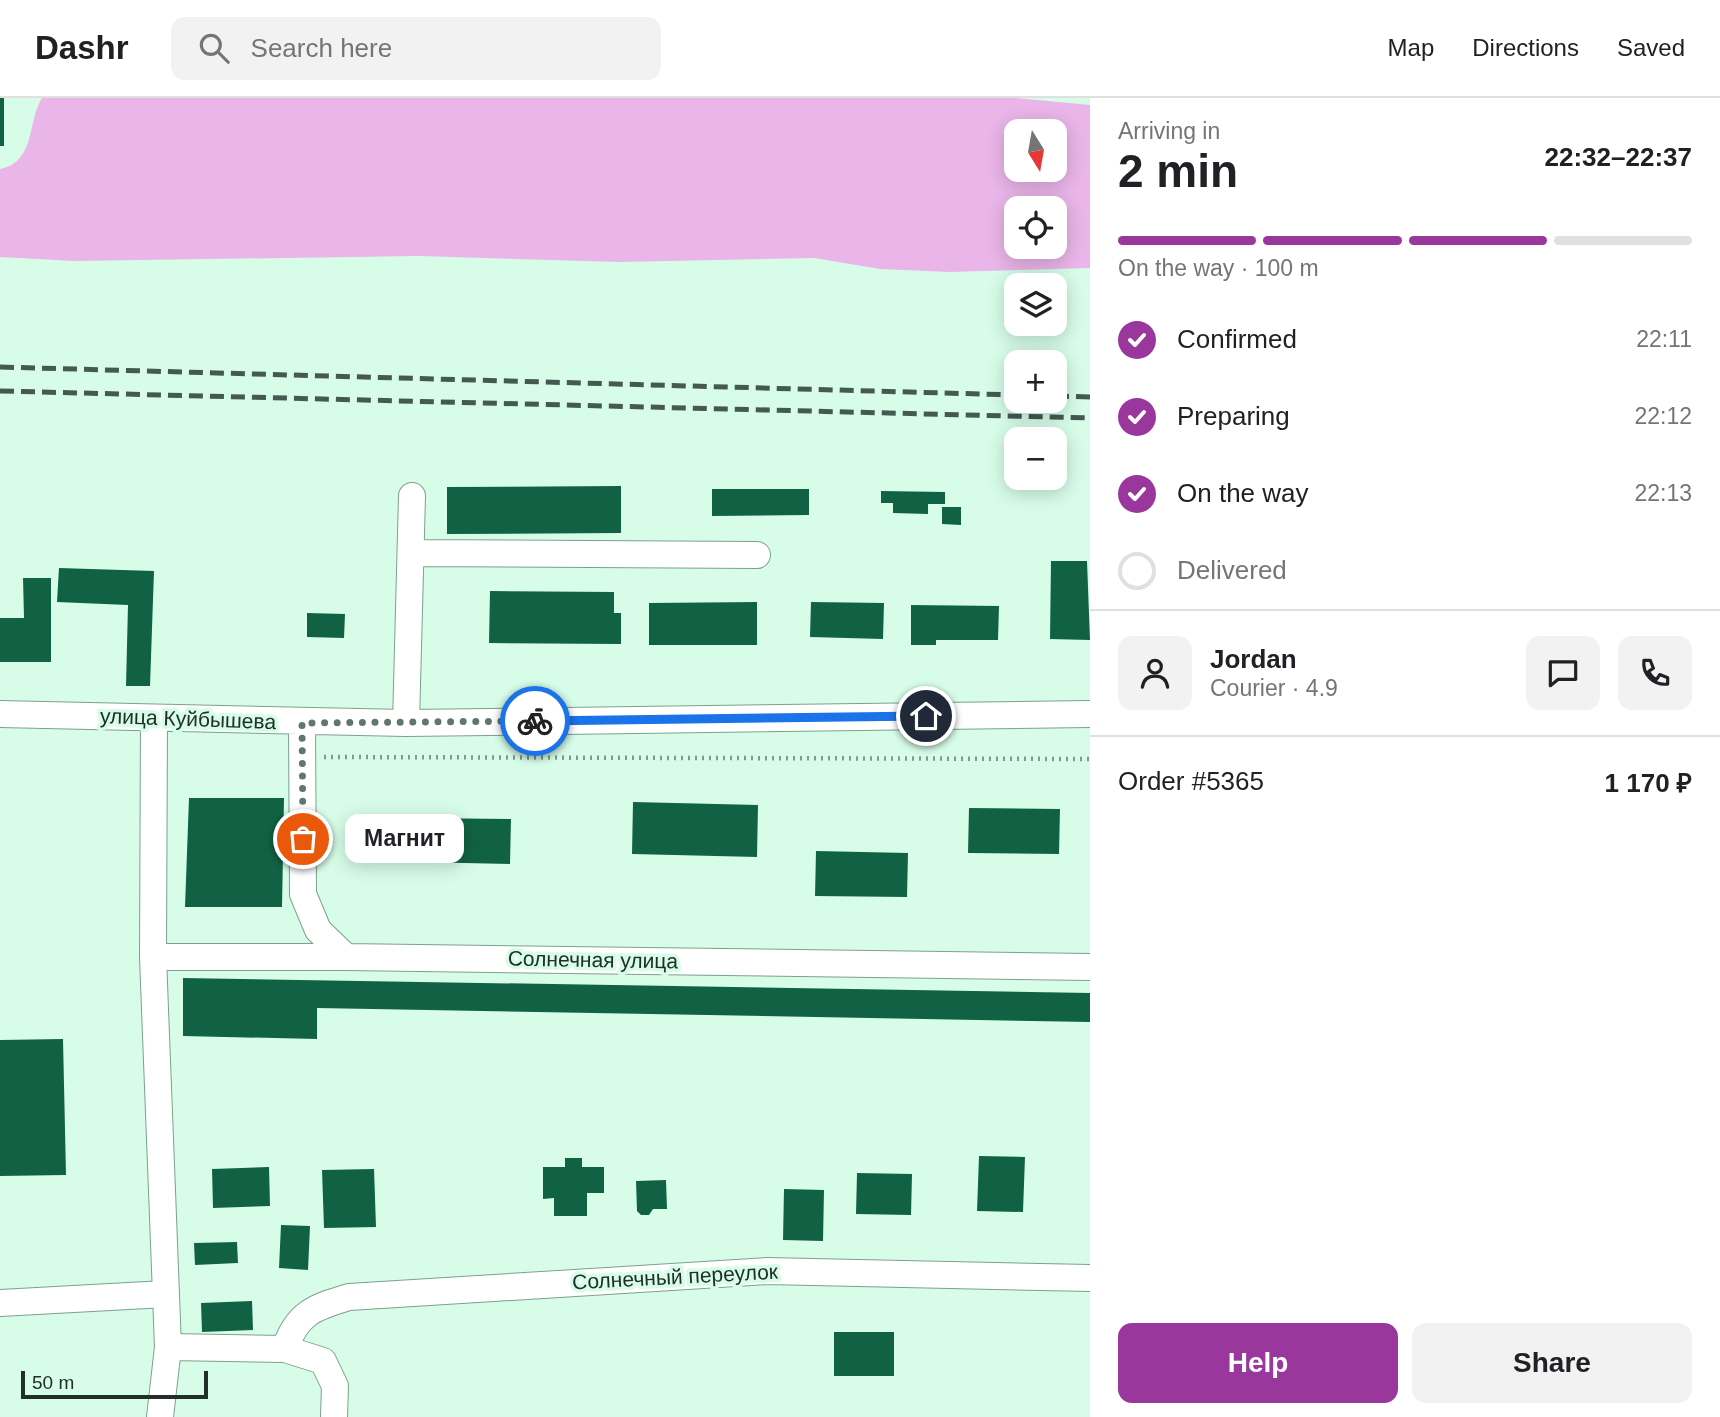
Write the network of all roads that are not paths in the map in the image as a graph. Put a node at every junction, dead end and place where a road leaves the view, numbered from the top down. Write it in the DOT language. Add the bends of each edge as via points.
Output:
graph roads {
  1 [pos="412,496"];
  2 [pos="411,553"];
  3 [pos="757,555"];
  4 [pos="0,714"];
  5 [pos="1090,714"];
  6 [pos="154,718"];
  7 [pos="302,723"];
  8 [pos="406,723"];
  9 [pos="153,957"];
  10 [pos="346,957"];
  11 [pos="1090,967"];
  12 [pos="1090,1278"];
  13 [pos="165,1294"];
  14 [pos="0,1303"];
  15 [pos="168,1347"];
  16 [pos="285,1349"];
  17 [pos="160,1417"];
  18 [pos="334,1417"];
  1 -- 2 [label="street"];
  2 -- 3 [label="street"];
  2 -- 8 [label="street"];
  4 -- 6 [label="street, улица Куйбышева"];
  5 -- 8 [label="street, улица Куйбышева"];
  6 -- 7 [label="street, улица Куйбышева"];
  6 -- 9 [label="street"];
  7 -- 8 [label="street, улица Куйбышева"];
  7 -- 10 [label="street" via="303,894 318,930"];
  9 -- 10 [label="street, Солнечная улица"];
  9 -- 13 [label="street"];
  10 -- 11 [label="street, Солнечная улица"];
  12 -- 16 [label="street, Солнечный переулок" via="767,1271 349,1297 312,1309 291,1330"];
  13 -- 14 [label="street"];
  13 -- 15 [label="street"];
  15 -- 16 [label="street"];
  15 -- 17 [label="street"];
  16 -- 18 [label="street" via="323,1361 335,1386"];
}
